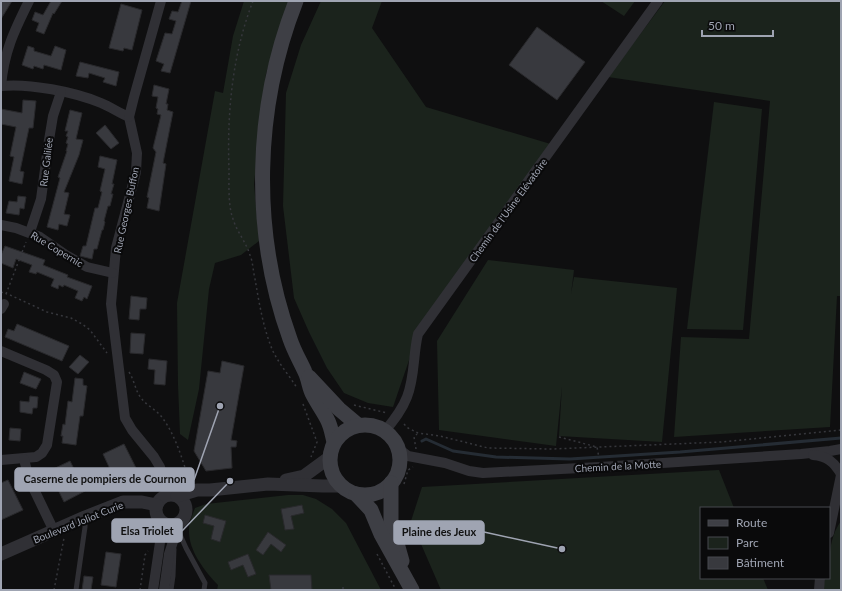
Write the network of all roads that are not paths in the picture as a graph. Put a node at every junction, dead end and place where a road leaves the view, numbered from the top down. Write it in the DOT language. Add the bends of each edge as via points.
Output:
graph roads {
  1 [pos="29,1"];
  2 [pos="161,1"];
  3 [pos="296,1"];
  4 [pos="658,1"];
  5 [pos="1,86"];
  6 [pos="61,92"];
  7 [pos="129,117"];
  8 [pos="1,225"];
  9 [pos="30,232"];
  10 [pos="113,273"];
  11 [pos="1,351"];
  12 [pos="306,373"];
  13 [pos="358,425"];
  14 [pos="385,431"];
  15 [pos="334,442"];
  16 [pos="399,449"];
  17 [pos="841,449"];
  18 [pos="801,454"];
  19 [pos="330,457"];
  20 [pos="24,459"];
  21 [pos="1,460"];
  22 [pos="841,474"];
  23 [pos="391,483"];
  24 [pos="268,484"];
  25 [pos="341,486"];
  26 [pos="210,490"];
  27 [pos="356,494"];
  28 [pos="172,496"];
  29 [pos="157,505"];
  30 [pos="186,506"];
  31 [pos="85,517"];
  32 [pos="163,522"];
  33 [pos="178,526"];
  34 [pos="830,528"];
  35 [pos="60,533"];
  36 [pos="174,539"];
  37 [pos="1,554"];
  38 [pos="820,579"];
  39 [pos="411,587"];
  40 [pos="76,590"];
  41 [pos="153,590"];
  42 [pos="164,590"];
  43 [pos="171,590"];
  44 [pos="204,590"];
  45 [pos="819,590"];
  1 -- 5 [label="street" via="13,33 2,68"];
  2 -- 7 [label="street"];
  3 -- 12 [label="main road" via="277,60 268,104 264,142 263,206 273,282 296,356"];
  4 -- 14 [label="street, Chemin de l'Usine Elévatoire" via="418,334 408,396 396,418"];
  5 -- 6 [label="street"];
  6 -- 7 [label="street" via="102,103"];
  6 -- 9 [label="street, Rue Galilée" via="53,116 41,199"];
  7 -- 10 [label="street, Rue Georges Buffon" via="137,153 136,172 119,234"];
  8 -- 9 [label="street, Rue Copernic"];
  9 -- 10 [label="street, Rue Copernic" via="87,267"];
  10 -- 28 [label="street, Rue Georges Buffon" via="111,304 125,418 160,467"];
  11 -- 20 [label="street" via="46,370 54,375 57,382 47,445 36,457"];
  12 -- 13 [label="main road" via="339,409"];
  12 -- 15 [label="main road" via="312,394 328,420"];
  13 -- 14 [label="main road" via="372,425"];
  13 -- 15 [label="main road" via="347,429"];
  14 -- 16 [label="main road"];
  15 -- 19 [label="main road"];
  16 -- 18 [label="street, Chemin de la Motte" via="408,456 483,473"];
  16 -- 23 [label="main road" via="400,467"];
  17 -- 18 [label="street, Chemin de la Motte"];
  18 -- 22 [label="street" via="820,456 835,463"];
  19 -- 24 [label="street" via="304,476"];
  19 -- 25 [label="main road" via="333,476"];
  20 -- 21 [label="street"];
  20 -- 35 [label="street" via="29,479"];
  22 -- 34 [label="street"];
  23 -- 27 [label="main road" via="381,491 369,495"];
  23 -- 39 [label="main road" via="392,522"];
  24 -- 25 [label="street"];
  24 -- 26 [label="street"];
  25 -- 27 [label="main road"];
  26 -- 28 [label="street"];
  26 -- 30 [label="street"];
  27 -- 39 [label="main road" via="371,510 381,534"];
  28 -- 29 [label="street" via="162,498"];
  28 -- 30 [label="street" via="181,498"];
  29 -- 31 [label="street, Boulevard Joliot Curie" via="123,502"];
  29 -- 32 [label="street" via="157,515"];
  30 -- 33 [label="street" via="186,514"];
  31 -- 35 [label="street, Boulevard Joliot Curie"];
  31 -- 40 [label="lane"];
  32 -- 33 [label="street"];
  32 -- 41 [label="street"];
  33 -- 36 [label="street"];
  33 -- 44 [label="lane" via="205,583"];
  35 -- 37 [label="street, Boulevard Joliot Curie"];
  36 -- 42 [label="street" via="169,554"];
  36 -- 43 [label="lane"];
  38 -- 45 [label="street"];
}
